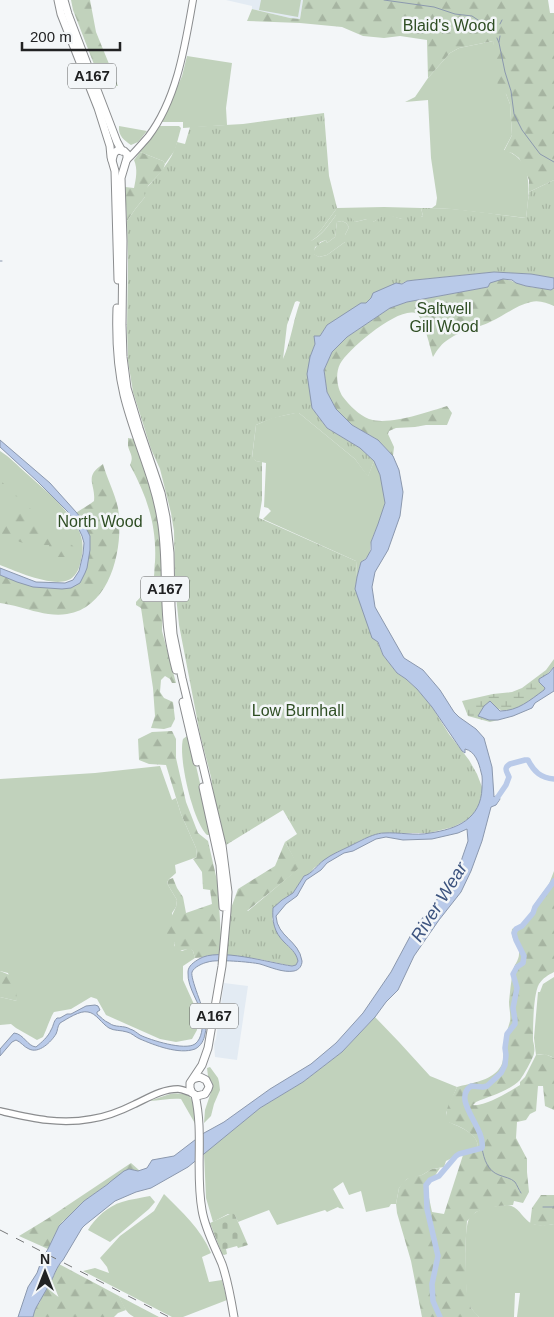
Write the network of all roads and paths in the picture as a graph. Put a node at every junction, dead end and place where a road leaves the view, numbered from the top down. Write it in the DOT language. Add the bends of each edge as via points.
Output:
graph roads {
  1 [pos="58,0"];
  2 [pos="64,0"];
  3 [pos="193,0"];
  4 [pos="137,148"];
  5 [pos="123,151"];
  6 [pos="112,162"];
  7 [pos="126,162"];
  8 [pos="225,929"];
  9 [pos="202,1065"];
  10 [pos="204,1078"];
  11 [pos="192,1080"];
  12 [pos="178,1089"];
  13 [pos="207,1092"];
  14 [pos="194,1094"];
  15 [pos="0,1111"];
  16 [pos="199,1116"];
  17 [pos="234,1317"];
  1 -- 6 [label="highway, A167" via="104,127"];
  2 -- 5 [label="highway, A167"];
  3 -- 4 [label="main road" via="177,79 157,123"];
  4 -- 5 [label="main road"];
  4 -- 7 [label="main road"];
  5 -- 6 [label="highway" via="114,153"];
  5 -- 7 [label="highway" via="127,154"];
  6 -- 7 [label="highway" via="120,166"];
  6 -- 8 [label="highway, A167" via="116,176 119,367 124,395 161,517 169,637 218,857"];
  7 -- 8 [label="highway, A167" via="121,178 122,357 127,388 166,517 173,634 223,854 228,892"];
  8 -- 9 [label="highway, A167" via="222,966 208,1048"];
  9 -- 10 [label="highway, A167"];
  9 -- 11 [label="highway, A167"];
  10 -- 11 [label="highway"];
  10 -- 13 [label="highway, A167" via="209,1086"];
  11 -- 12 [label="main road"];
  11 -- 14 [label="highway" via="190,1088"];
  12 -- 14 [label="main road"];
  12 -- 15 [label="main road" via="161,1092 90,1120 40,1120"];
  13 -- 14 [label="highway"];
  13 -- 16 [label="highway"];
  14 -- 16 [label="highway"];
  16 -- 17 [label="highway" via="202,1213 225,1273"];
}
